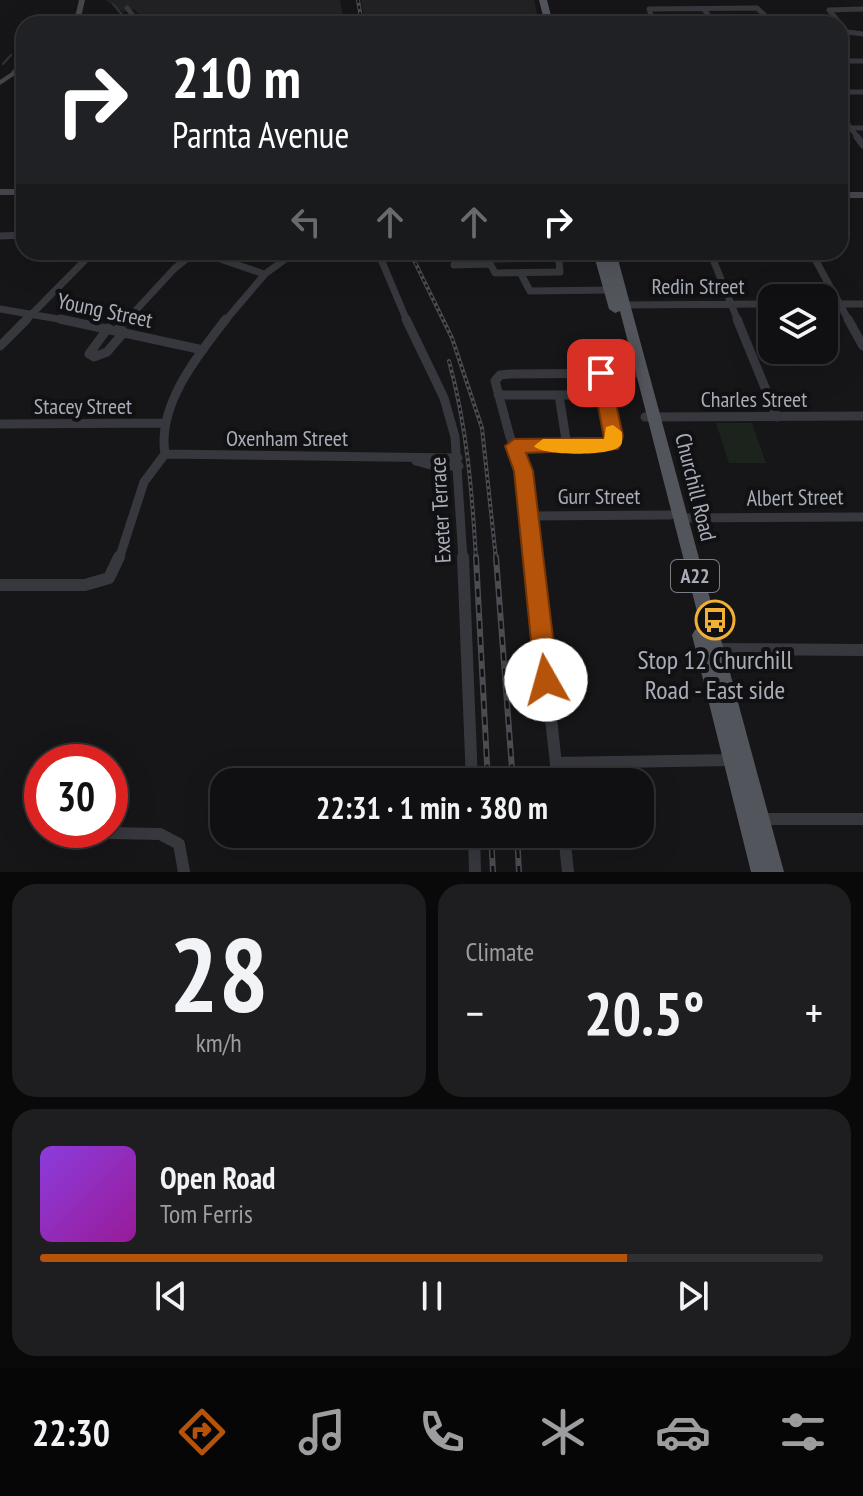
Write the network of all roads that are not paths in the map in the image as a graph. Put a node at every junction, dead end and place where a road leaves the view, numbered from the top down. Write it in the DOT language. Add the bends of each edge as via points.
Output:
graph roads {
  1 [pos="127,8"];
  2 [pos="704,9"];
  3 [pos="863,9"];
  4 [pos="134,16"];
  5 [pos="650,16"];
  6 [pos="709,16"];
  7 [pos="767,16"];
  8 [pos="833,16"];
  9 [pos="14,72"];
  10 [pos="0,83"];
  11 [pos="848,124"];
  12 [pos="851,128"];
  13 [pos="863,128"];
  14 [pos="863,145"];
  15 [pos="85,260"];
  16 [pos="187,260"];
  17 [pos="222,260"];
  18 [pos="284,260"];
  19 [pos="381,260"];
  20 [pos="478,260"];
  21 [pos="488,260"];
  22 [pos="559,260"];
  23 [pos="602,260"];
  24 [pos="611,260"];
  25 [pos="713,260"];
  26 [pos="815,260"];
  27 [pos="454,265"];
  28 [pos="264,274"];
  29 [pos="521,274"];
  30 [pos="593,291"];
  31 [pos="615,294"];
  32 [pos="731,304"];
  33 [pos="758,304"];
  34 [pos="840,304"];
  35 [pos="863,304"];
  36 [pos="0,309"];
  37 [pos="33,314"];
  38 [pos="116,330"];
  39 [pos="0,346"];
  40 [pos="863,346"];
  41 [pos="203,350"];
  42 [pos="601,373"];
  43 [pos="638,373"];
  44 [pos="498,395"];
  45 [pos="559,395"];
  46 [pos="605,395"];
  47 [pos="863,416"];
  48 [pos="649,417"];
  49 [pos="777,417"];
  50 [pos="165,423"];
  51 [pos="0,424"];
  52 [pos="514,446"];
  53 [pos="567,446"];
  54 [pos="165,454"];
  55 [pos="458,462"];
  56 [pos="529,516"];
  57 [pos="674,517"];
  58 [pos="863,517"];
  59 [pos="0,585"];
  60 [pos="709,649"];
  61 [pos="863,650"];
  62 [pos="738,760"];
  63 [pos="556,763"];
  64 [pos="471,768"];
  65 [pos="557,768"];
  66 [pos="753,818"];
  67 [pos="863,819"];
  68 [pos="128,833"];
  69 [pos="474,848"];
  70 [pos="565,848"];
  71 [pos="184,872"];
  72 [pos="475,872"];
  73 [pos="568,872"];
  74 [pos="761,872"];
  75 [pos="774,872"];
  1 -- 4 [label="street"];
  2 -- 5 [label="street" via="647,10"];
  2 -- 6 [label="street"];
  2 -- 7 [label="street" via="762,10"];
  3 -- 8 [label="street" via="828,11"];
  9 -- 10 [label="street"];
  11 -- 12 [label="street"];
  12 -- 13 [label="street"];
  12 -- 14 [label="street"];
  15 -- 37 [label="street"];
  16 -- 38 [label="street"];
  17 -- 28 [label="street"];
  18 -- 28 [label="street"];
  19 -- 55 [label="street, Exeter Terrace" via="444,398"];
  20 -- 27 [label="street"];
  21 -- 29 [label="street" via="495,273"];
  22 -- 29 [label="street" via="560,272"];
  23 -- 31 [label="main road, Churchill Road / A22"];
  24 -- 31 [label="main road, Churchill Road / A22"];
  25 -- 32 [label="street"];
  26 -- 34 [label="street"];
  28 -- 41 [label="street"];
  29 -- 30 [label="street, Redin Street" via="530,291"];
  30 -- 31 [label="street"];
  30 -- 31 [label="street, Redin Street"];
  30 -- 31 [label="street"];
  31 -- 32 [label="street, Redin Street"];
  31 -- 43 [label="main road, Churchill Road / A22"];
  32 -- 33 [label="street, Redin Street"];
  32 -- 49 [label="street"];
  34 -- 35 [label="street"];
  34 -- 40 [label="street"];
  36 -- 37 [label="street, Young Street"];
  37 -- 38 [label="street, Young Street"];
  37 -- 39 [label="street"];
  38 -- 41 [label="street, Young Street"];
  41 -- 50 [label="street" via="176,392"];
  42 -- 43 [label="street"];
  42 -- 44 [label="street" via="500,375 495,381"];
  42 -- 46 [label="street"];
  43 -- 48 [label="main road, Churchill Road / A22"];
  44 -- 45 [label="street"];
  44 -- 52 [label="street"];
  45 -- 46 [label="street"];
  45 -- 53 [label="street"];
  46 -- 53 [label="street" via="613,443"];
  47 -- 49 [label="street, Charles Street"];
  48 -- 49 [label="street, Charles Street"];
  48 -- 57 [label="main road, Churchill Road / A22"];
  50 -- 51 [label="street, Stacey Street"];
  50 -- 54 [label="street"];
  52 -- 53 [label="street"];
  52 -- 56 [label="street" via="522,463"];
  54 -- 55 [label="street, Oxenham Street" via="410,458 434,466"];
  54 -- 59 [label="street" via="141,486 109,578 85,585"];
  55 -- 64 [label="street, Exeter Terrace"];
  56 -- 57 [label="street, Gurr Street"];
  56 -- 63 [label="street"];
  57 -- 58 [label="street, Albert Street"];
  57 -- 60 [label="main road, Churchill Road / A22"];
  60 -- 61 [label="street"];
  60 -- 62 [label="main road, Churchill Road / A22"];
  62 -- 63 [label="street"];
  62 -- 66 [label="main road, Churchill Road / A22"];
  63 -- 65 [label="street"];
  66 -- 67 [label="street"];
  66 -- 74 [label="main road, Churchill Road / A22"];
  66 -- 75 [label="main road, Churchill Road / A22"];
  68 -- 71 [label="street" via="160,834 179,844"];
  69 -- 72 [label="street"];
  70 -- 73 [label="street"];
}
